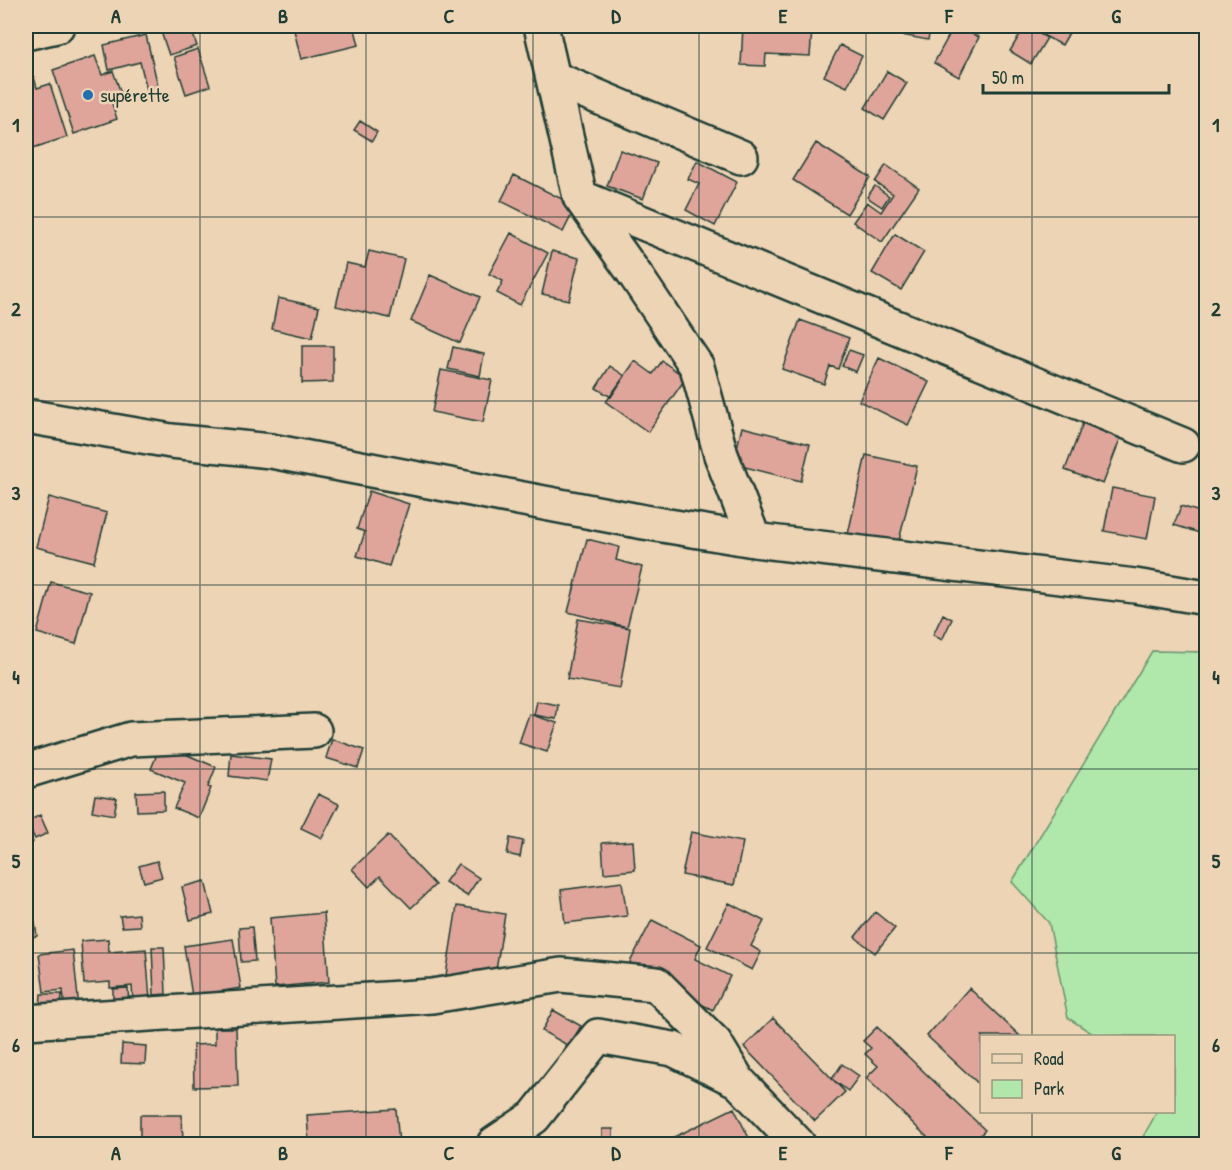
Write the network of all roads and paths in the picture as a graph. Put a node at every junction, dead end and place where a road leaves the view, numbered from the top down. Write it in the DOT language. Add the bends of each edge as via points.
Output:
graph roads {
  1 [pos="57,26"];
  2 [pos="541,26"];
  3 [pos="26,33"];
  4 [pos="553,78"];
  5 [pos="741,158"];
  6 [pos="580,196"];
  7 [pos="26,416"];
  8 [pos="1183,445"];
  9 [pos="754,540"];
  10 [pos="1206,598"];
  11 [pos="314,731"];
  12 [pos="26,771"];
  13 [pos="26,1022"];
  14 [pos="738,1081"];
  15 [pos="494,1144"];
  16 [pos="798,1144"];
  1 -- 3 [label="street"];
  2 -- 4 [label="street"];
  4 -- 5 [label="street"];
  4 -- 6 [label="street"];
  6 -- 8 [label="street"];
  6 -- 9 [label="street" via="697,367 721,455"];
  7 -- 9 [label="street" via="171,441 272,451"];
  9 -- 10 [label="street"];
  11 -- 12 [label="street" via="131,739"];
  13 -- 14 [label="street" via="432,996 561,975 656,984 715,1043"];
  14 -- 15 [label="street" via="673,1049 598,1036 534,1117"];
  14 -- 16 [label="street"];
}
